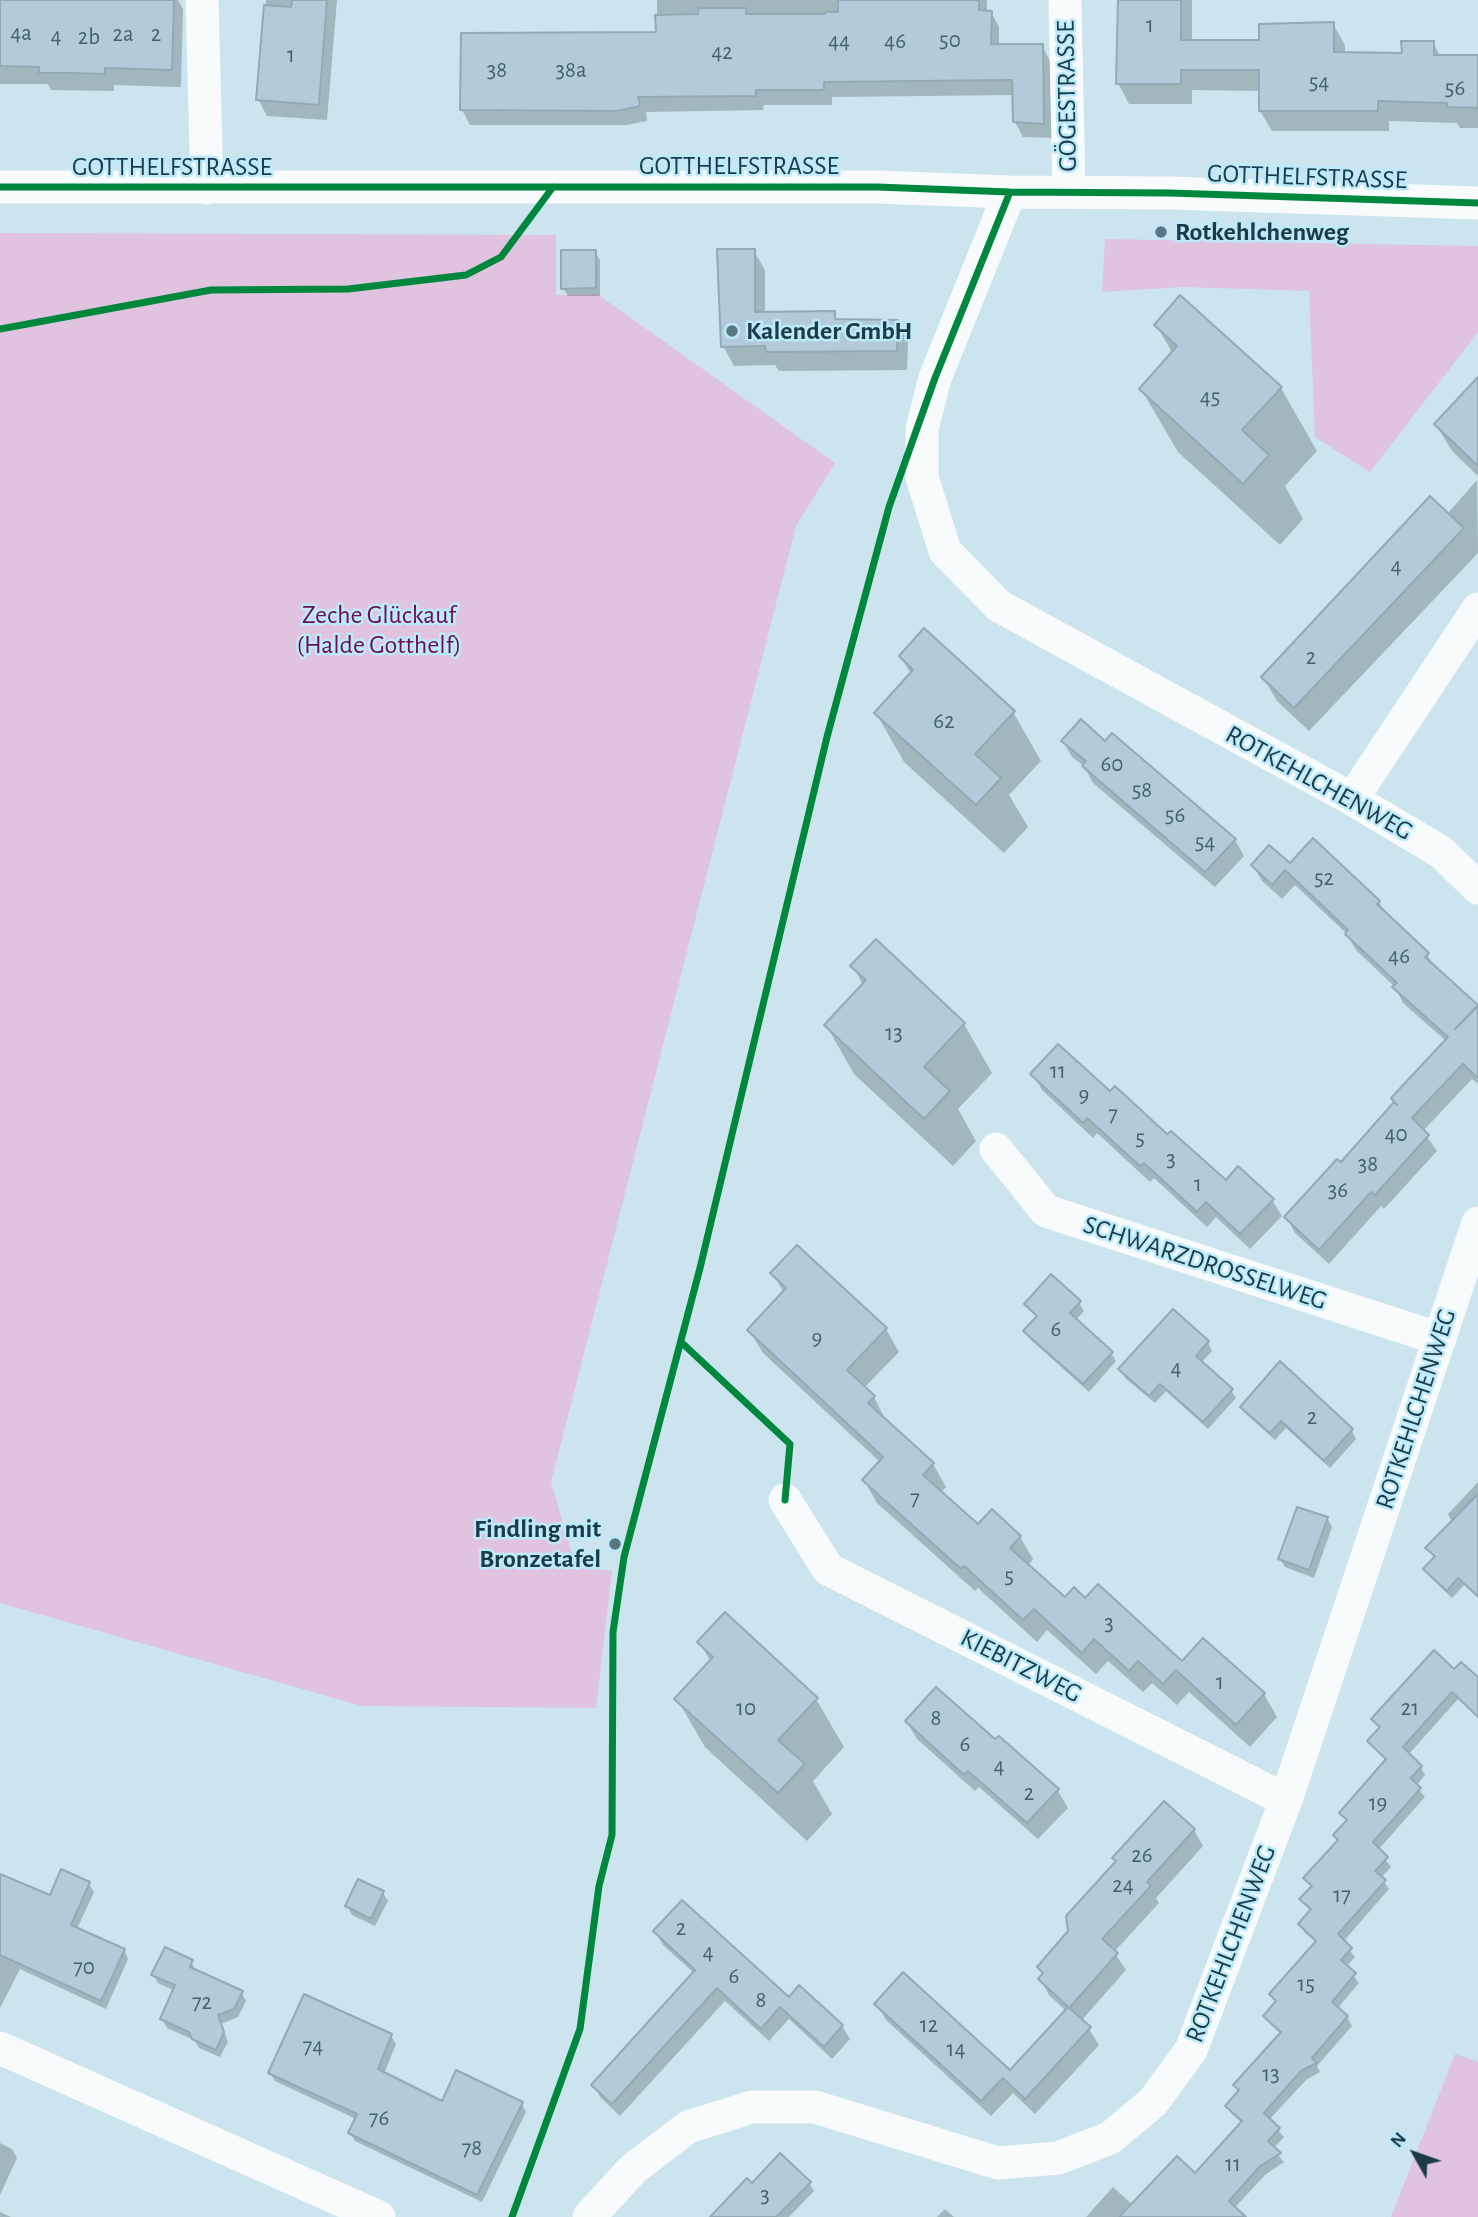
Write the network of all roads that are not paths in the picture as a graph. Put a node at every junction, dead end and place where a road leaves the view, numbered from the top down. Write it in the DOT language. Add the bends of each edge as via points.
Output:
graph roads {
  1 [pos="202,0"];
  2 [pos="1065,0"];
  3 [pos="0,187"];
  4 [pos="207,188"];
  5 [pos="1010,192"];
  6 [pos="1069,192"];
  7 [pos="1478,203"];
  8 [pos="1478,609"];
  9 [pos="1352,799"];
  10 [pos="1478,888"];
  11 [pos="996,1149"];
  12 [pos="1478,1223"];
  13 [pos="1440,1339"];
  14 [pos="785,1500"];
  15 [pos="1286,1800"];
  16 [pos="0,2048"];
  17 [pos="379,2217"];
  18 [pos="589,2217"];
  1 -- 4 [label="street"];
  2 -- 6 [label="street, GÖGESTRASSE"];
  3 -- 4 [label="street, GOTTHELFSTRASSE"];
  4 -- 5 [label="street, GOTTHELFSTRASSE" via="877,187"];
  5 -- 6 [label="street, GOTTHELFSTRASSE"];
  5 -- 9 [label="street, ROTKEHLCHENWEG" via="935,378 922,429 922,477 945,551 999,606"];
  6 -- 7 [label="street, GOTTHELFSTRASSE"];
  8 -- 9 [label="street"];
  9 -- 10 [label="street, ROTKEHLCHENWEG" via="1441,852"];
  11 -- 13 [label="street, SCHWARZDROSSELWEG" via="1046,1211"];
  12 -- 13 [label="street, ROTKEHLCHENWEG"];
  13 -- 15 [label="street, ROTKEHLCHENWEG"];
  14 -- 15 [label="street, KIEBITZWEG" via="828,1569"];
  15 -- 18 [label="street, ROTKEHLCHENWEG" via="1191,2050 1153,2102 1110,2138 1058,2158 998,2163 815,2107 752,2108 688,2127 633,2169"];
  16 -- 17 [label="street"];
}
